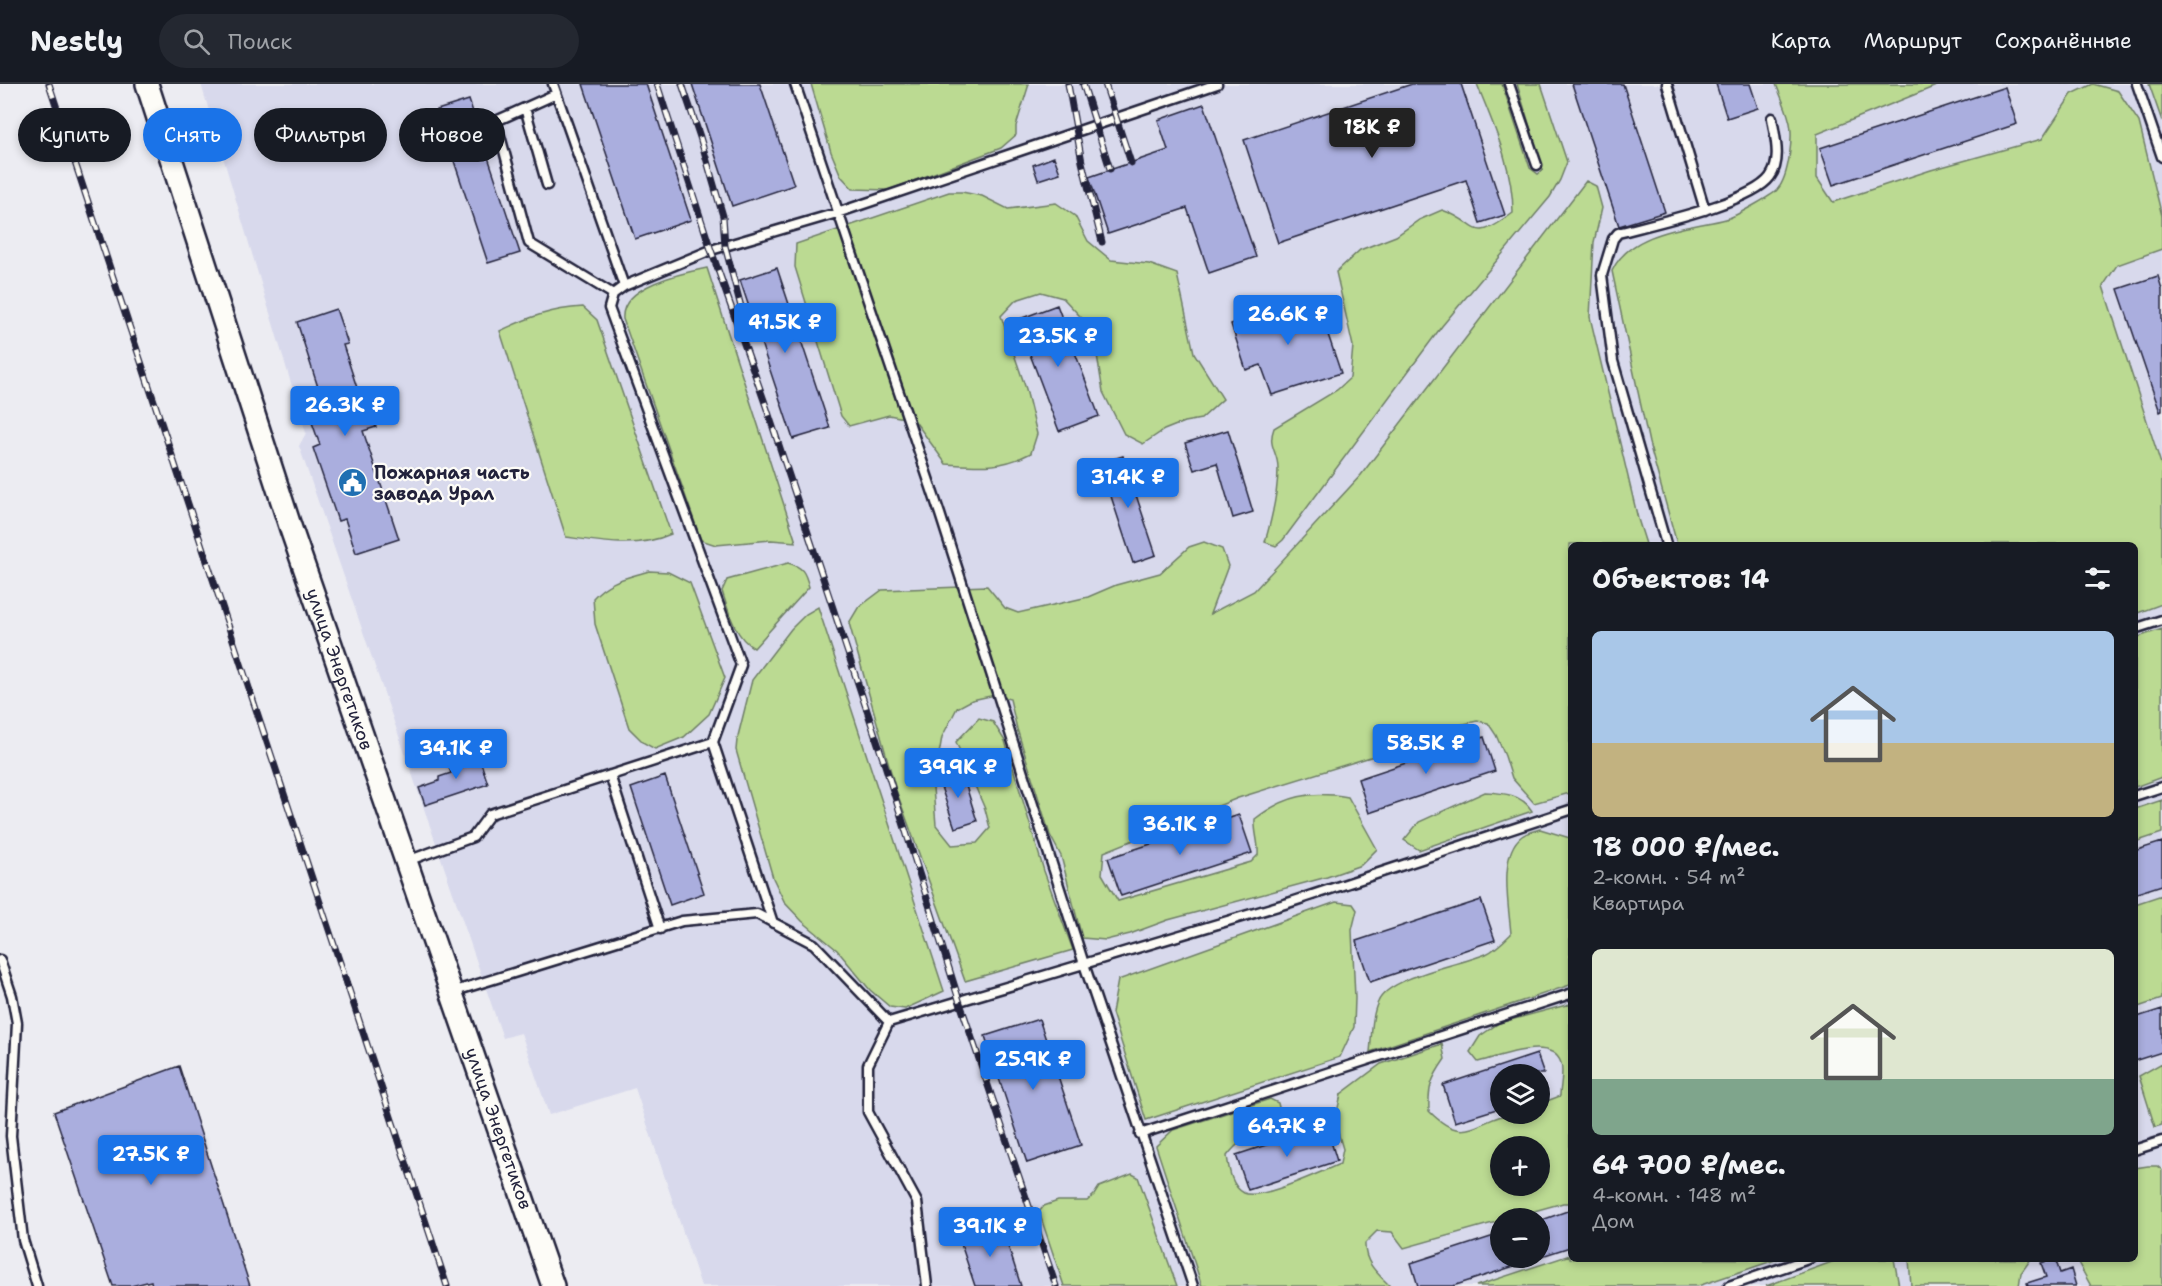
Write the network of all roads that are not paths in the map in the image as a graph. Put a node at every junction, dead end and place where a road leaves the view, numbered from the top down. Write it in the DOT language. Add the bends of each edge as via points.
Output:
graph roads {
  1 [pos="147,84"];
  2 [pos="553,84"];
  3 [pos="795,84"];
  4 [pos="1217,84"];
  5 [pos="1509,84"];
  6 [pos="1667,84"];
  7 [pos="2137,84"];
  8 [pos="556,94"];
  9 [pos="525,108"];
  10 [pos="1772,118"];
  11 [pos="2162,157"];
  12 [pos="1537,165"];
  13 [pos="547,185"];
  14 [pos="1705,210"];
  15 [pos="837,213"];
  16 [pos="624,285"];
  17 [pos="613,294"];
  18 [pos="1665,542"];
  19 [pos="2162,620"];
  20 [pos="2138,628"];
  21 [pos="713,742"];
  22 [pos="610,775"];
  23 [pos="2162,787"];
  24 [pos="2138,795"];
  25 [pos="1568,811"];
  26 [pos="407,861"];
  27 [pos="773,923"];
  28 [pos="660,929"];
  29 [pos="0,960"];
  30 [pos="1084,964"];
  31 [pos="450,993"];
  32 [pos="1568,995"];
  33 [pos="889,1022"];
  34 [pos="1140,1134"];
  35 [pos="2162,1141"];
  36 [pos="2138,1149"];
  37 [pos="1799,1262"];
  38 [pos="37,1286"];
  39 [pos="553,1286"];
  40 [pos="927,1286"];
  41 [pos="1193,1286"];
  42 [pos="1730,1286"];
  1 -- 26 [label="street, улица Энергетиков" via="291,529"];
  2 -- 8 [label="lane"];
  3 -- 15 [label="lane"];
  4 -- 15 [label="lane"];
  5 -- 12 [label="lane"];
  6 -- 14 [label="lane"];
  7 -- 11 [label="lane"];
  8 -- 9 [label="lane"];
  8 -- 16 [label="lane"];
  9 -- 13 [label="lane"];
  9 -- 17 [label="lane" via="496,121 529,243"];
  10 -- 14 [label="lane" via="1778,151 1771,177 1753,192"];
  14 -- 18 [label="lane" via="1618,233 1602,275 1612,361"];
  15 -- 16 [label="lane" via="711,250"];
  15 -- 30 [label="lane" via="940,514"];
  16 -- 17 [label="lane"];
  17 -- 21 [label="lane" via="609,308 741,665"];
  19 -- 20 [label="lane"];
  21 -- 22 [label="lane"];
  21 -- 27 [label="lane"];
  22 -- 26 [label="lane" via="490,814 473,837"];
  22 -- 28 [label="lane"];
  23 -- 24 [label="lane"];
  25 -- 30 [label="lane" via="1288,903"];
  26 -- 31 [label="street, улица Энергетиков"];
  27 -- 28 [label="lane" via="757,914 682,921"];
  27 -- 33 [label="lane" via="814,944"];
  28 -- 31 [label="lane"];
  29 -- 38 [label="lane" via="17,1023 11,1136 23,1240"];
  30 -- 33 [label="lane"];
  30 -- 34 [label="lane"];
  31 -- 39 [label="street, улица Энергетиков"];
  32 -- 34 [label="lane"];
  33 -- 40 [label="lane" via="868,1065 868,1112 917,1202"];
  34 -- 41 [label="lane"];
  35 -- 36 [label="lane"];
  37 -- 42 [label="lane"];
}
